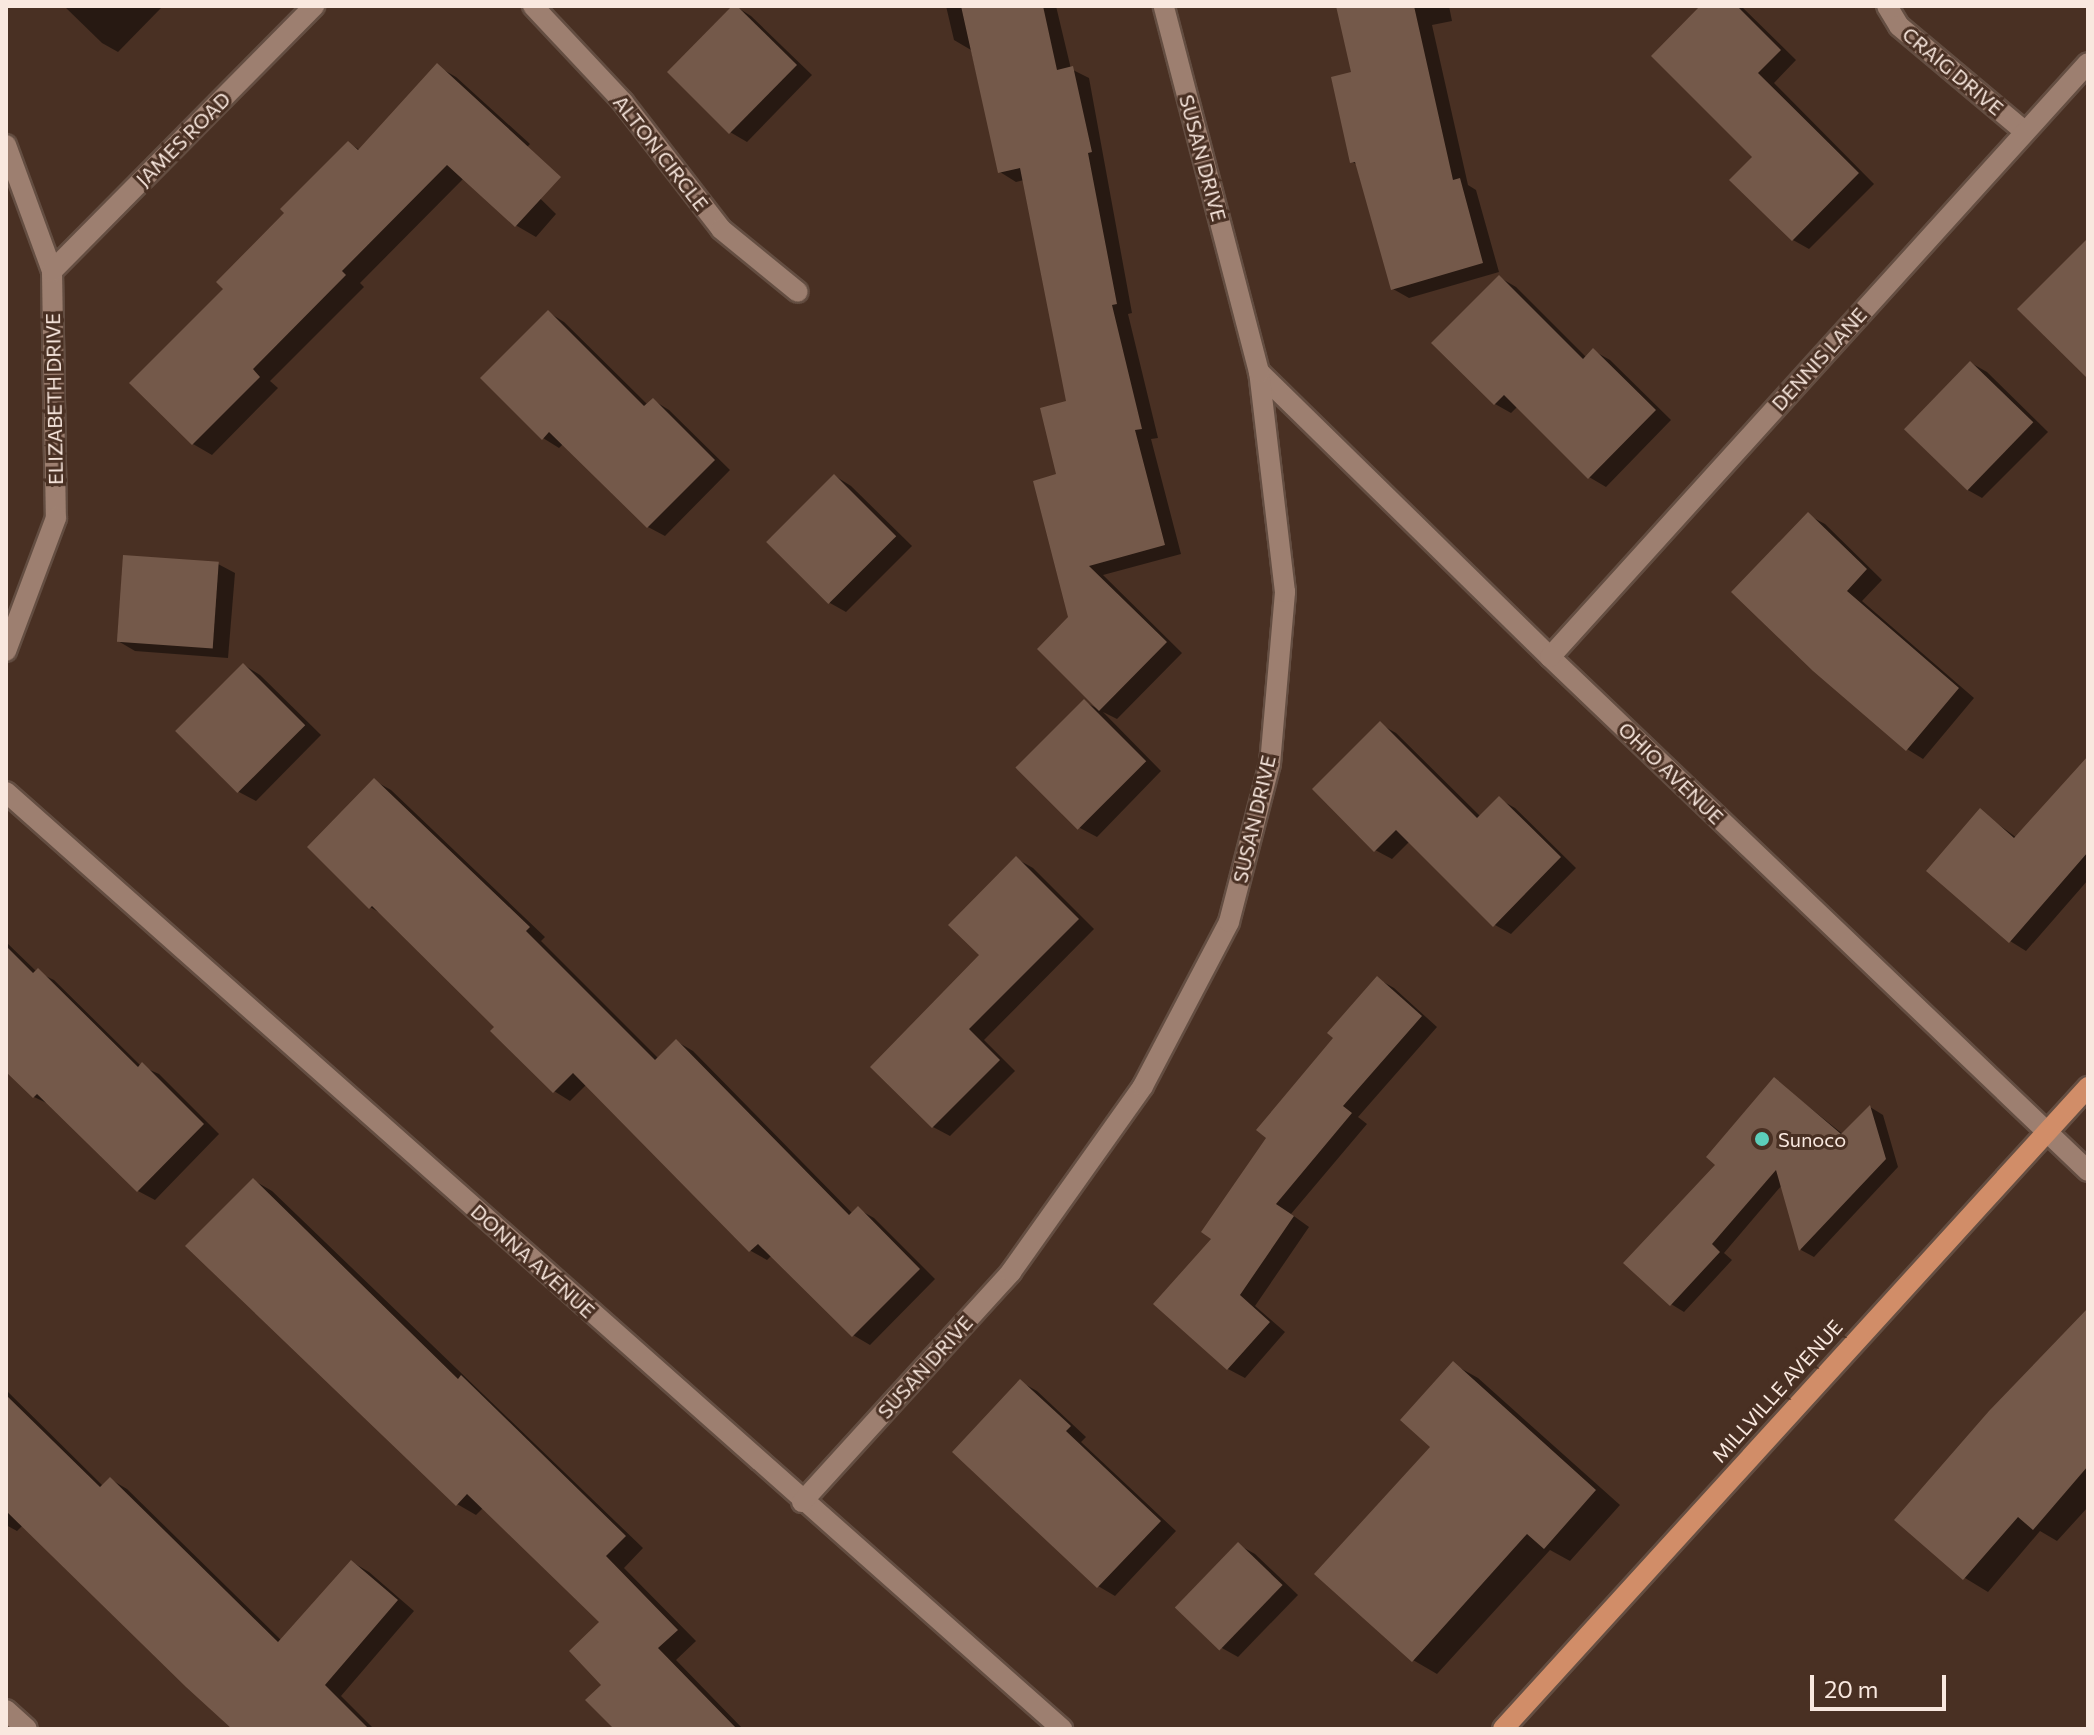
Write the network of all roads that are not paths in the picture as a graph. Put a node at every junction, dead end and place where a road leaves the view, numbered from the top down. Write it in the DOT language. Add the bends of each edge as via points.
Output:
graph roads {
  1 [pos="314,6"];
  2 [pos="533,6"];
  3 [pos="1164,6"];
  4 [pos="1887,6"];
  5 [pos="2088,63"];
  6 [pos="2024,131"];
  7 [pos="6,145"];
  8 [pos="52,271"];
  9 [pos="798,292"];
  10 [pos="1259,372"];
  11 [pos="6,651"];
  12 [pos="1550,657"];
  13 [pos="6,792"];
  14 [pos="2088,1087"];
  15 [pos="2045,1132"];
  16 [pos="2088,1171"];
  17 [pos="802,1502"];
  18 [pos="6,1710"];
  19 [pos="27,1729"];
  20 [pos="1062,1729"];
  21 [pos="1503,1729"];
  1 -- 8 [label="street, JAMES ROAD"];
  2 -- 9 [label="street, ALTON CIRCLE" via="623,102 721,229"];
  3 -- 10 [label="street, SUSAN DRIVE"];
  4 -- 6 [label="street, CRAIG DRIVE" via="1899,26"];
  5 -- 6 [label="street, DENNIS LANE"];
  6 -- 12 [label="street, DENNIS LANE"];
  7 -- 8 [label="street, ELIZABETH DRIVE"];
  8 -- 11 [label="street, ELIZABETH DRIVE" via="56,518"];
  10 -- 12 [label="street, OHIO AVENUE"];
  10 -- 17 [label="street, SUSAN DRIVE" via="1285,592 1270,764 1229,922 1143,1086 1011,1272"];
  12 -- 15 [label="street, OHIO AVENUE"];
  13 -- 17 [label="street, DONNA AVENUE"];
  14 -- 15 [label="main road, MILLVILLE AVENUE"];
  15 -- 16 [label="street, OHIO AVENUE"];
  15 -- 21 [label="main road, MILLVILLE AVENUE"];
  17 -- 20 [label="street, DONNA AVENUE"];
  18 -- 19 [label="street"];
}
